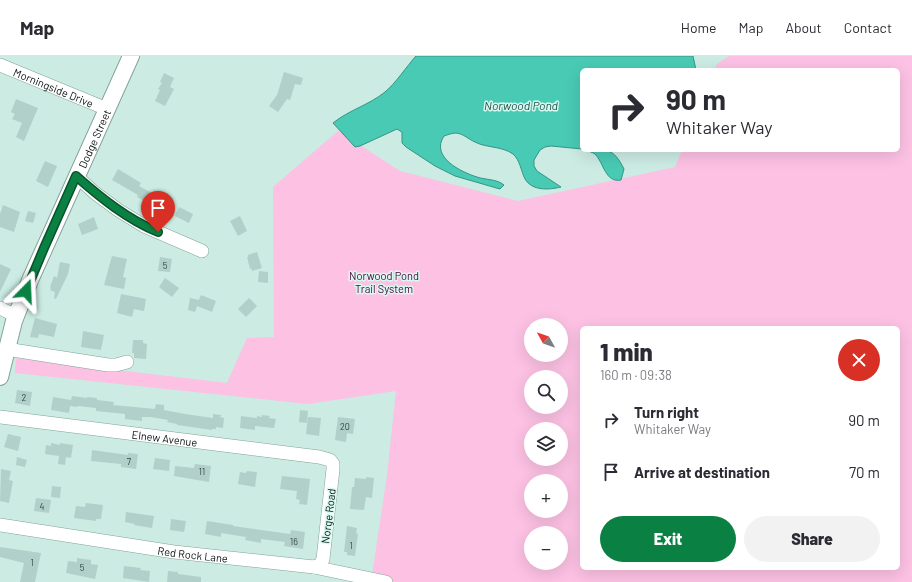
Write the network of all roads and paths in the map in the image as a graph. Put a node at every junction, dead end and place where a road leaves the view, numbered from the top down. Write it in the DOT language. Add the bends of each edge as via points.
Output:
graph roads {
  1 [pos="130,56"];
  2 [pos="0,65"];
  3 [pos="107,109"];
  4 [pos="76,176"];
  5 [pos="202,251"];
  6 [pos="0,308"];
  7 [pos="16,316"];
  8 [pos="6,349"];
  9 [pos="127,362"];
  10 [pos="0,377"];
  11 [pos="0,417"];
  12 [pos="330,460"];
  13 [pos="0,525"];
  14 [pos="314,568"];
  15 [pos="386,582"];
  1 -- 3 [label="main road, Dodge Street"];
  2 -- 3 [label="street, Morningside Drive"];
  3 -- 4 [label="main road, Dodge Street"];
  4 -- 5 [label="street" via="101,197 144,226"];
  4 -- 7 [label="main road, Dodge Street"];
  6 -- 7 [label="street"];
  7 -- 8 [label="main road, Dodge Street"];
  8 -- 9 [label="street" via="108,365"];
  8 -- 10 [label="main road, Dodge Street"];
  11 -- 12 [label="street, Elnew Avenue"];
  12 -- 14 [label="street, Norge Road" via="332,480 323,559"];
  13 -- 14 [label="street, Red Rock Lane" via="174,552"];
  14 -- 15 [label="street, Red Rock Lane"];
}
